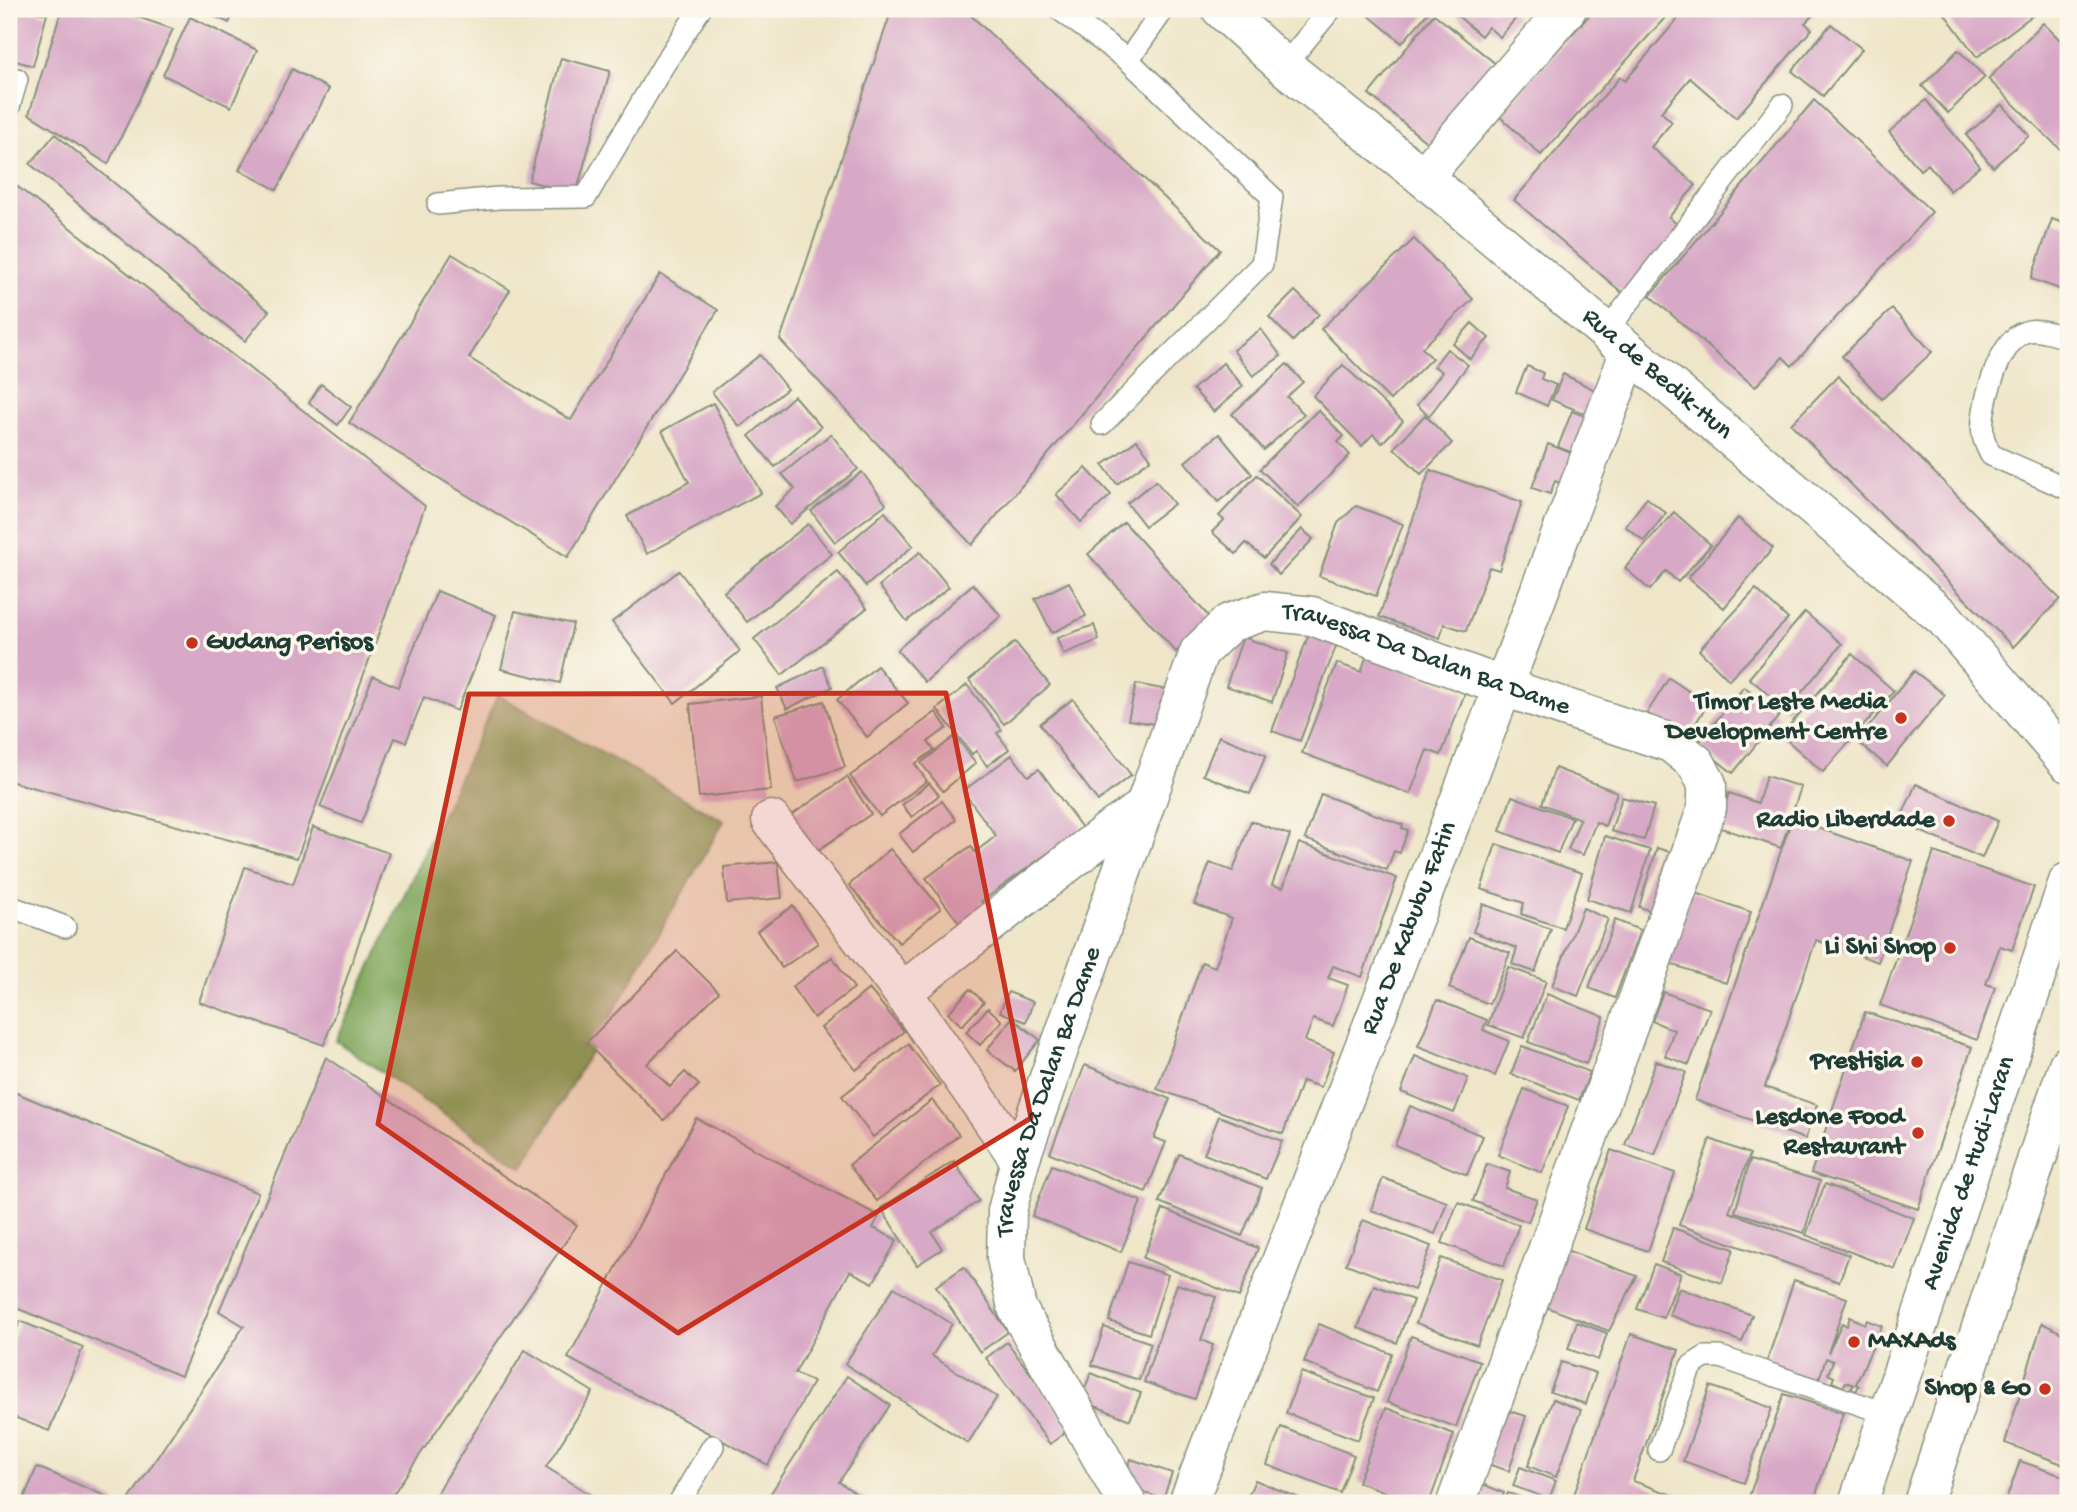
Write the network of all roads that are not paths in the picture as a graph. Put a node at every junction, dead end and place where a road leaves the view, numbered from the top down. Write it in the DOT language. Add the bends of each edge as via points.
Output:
graph roads {
  1 [pos="700,9"];
  2 [pos="1059,9"];
  3 [pos="1164,9"];
  4 [pos="1221,9"];
  5 [pos="1331,9"];
  6 [pos="1567,9"];
  7 [pos="1128,60"];
  8 [pos="1284,66"];
  9 [pos="17,79"];
  10 [pos="1782,106"];
  11 [pos="9,107"];
  12 [pos="1423,177"];
  13 [pos="438,204"];
  14 [pos="2068,338"];
  15 [pos="1617,343"];
  16 [pos="1102,424"];
  17 [pos="2068,489"];
  18 [pos="1504,687"];
  19 [pos="2068,763"];
  20 [pos="1143,807"];
  21 [pos="771,820"];
  22 [pos="2068,882"];
  23 [pos="9,906"];
  24 [pos="65,926"];
  25 [pos="902,992"];
  26 [pos="2068,1065"];
  27 [pos="1020,1160"];
  28 [pos="1888,1415"];
  29 [pos="713,1446"];
  30 [pos="1659,1450"];
  31 [pos="679,1503"];
  32 [pos="1126,1503"];
  33 [pos="1188,1503"];
  34 [pos="1456,1503"];
  35 [pos="1858,1503"];
  36 [pos="1923,1503"];
  1 -- 13 [label="lane" via="586,197"];
  2 -- 7 [label="lane"];
  3 -- 7 [label="lane"];
  4 -- 8 [label="street, Rua de Bedik-Hun"];
  5 -- 8 [label="lane"];
  6 -- 12 [label="street"];
  7 -- 16 [label="lane" via="1272,197 1262,264"];
  8 -- 12 [label="street, Rua de Bedik-Hun"];
  9 -- 11 [label="lane"];
  10 -- 15 [label="lane"];
  12 -- 15 [label="street, Rua de Bedik-Hun"];
  14 -- 17 [label="lane" via="2025,331 2011,341 1992,378 1982,415 1983,437 1991,455"];
  15 -- 18 [label="street, Rua De Kabubu Fatin"];
  15 -- 19 [label="street, Rua de Bedik-Hun" via="1944,618"];
  18 -- 20 [label="street, Travessa Da Dalan Ba Dame" via="1312,616 1265,611 1229,623 1199,652"];
  18 -- 33 [label="street, Rua De Kabubu Fatin"];
  18 -- 34 [label="street, Travessa Da Dalan Ba Dame" via="1671,743 1696,763 1707,784 1707,808"];
  20 -- 25 [label="street"];
  20 -- 27 [label="street, Travessa Da Dalan Ba Dame"];
  21 -- 25 [label="street"];
  22 -- 28 [label="street, Avenida de Hudi-Laran"];
  23 -- 24 [label="lane"];
  25 -- 27 [label="street"];
  26 -- 36 [label="street"];
  27 -- 32 [label="street, Travessa Da Dalan Ba Dame" via="1007,1211 1006,1247 1017,1308"];
  28 -- 30 [label="lane" via="1720,1357 1705,1357 1691,1366"];
  28 -- 35 [label="street, Avenida de Hudi-Laran"];
  29 -- 31 [label="lane"];
}
